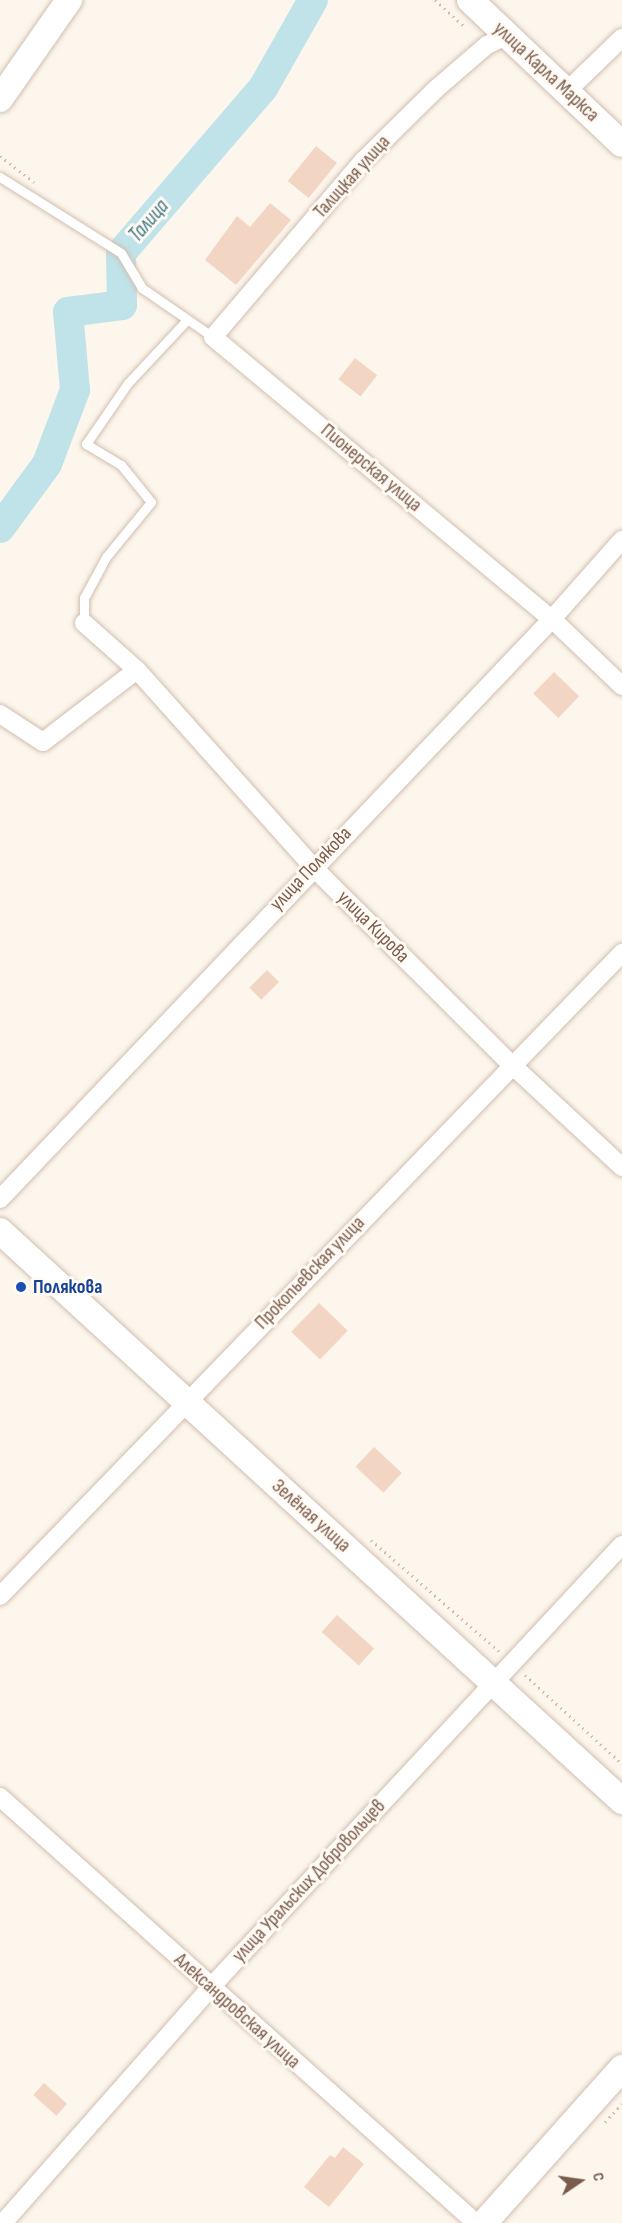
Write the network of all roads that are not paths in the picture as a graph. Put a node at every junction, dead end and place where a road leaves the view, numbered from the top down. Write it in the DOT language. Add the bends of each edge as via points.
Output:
graph roads {
  1 [pos="69,0"];
  2 [pos="470,0"];
  3 [pos="622,38"];
  4 [pos="497,40"];
  5 [pos="566,92"];
  6 [pos="0,99"];
  7 [pos="622,144"];
  8 [pos="0,177"];
  9 [pos="187,320"];
  10 [pos="213,337"];
  11 [pos="622,540"];
  12 [pos="552,619"];
  13 [pos="84,623"];
  14 [pos="137,670"];
  15 [pos="622,686"];
  16 [pos="0,714"];
  17 [pos="313,867"];
  18 [pos="622,953"];
  19 [pos="513,1066"];
  20 [pos="622,1167"];
  21 [pos="0,1199"];
  22 [pos="0,1231"];
  23 [pos="184,1403"];
  24 [pos="622,1545"];
  25 [pos="0,1596"];
  26 [pos="494,1682"];
  27 [pos="0,1797"];
  28 [pos="622,1801"];
  29 [pos="210,1988"];
  30 [pos="622,2068"];
  31 [pos="3,2223"];
  32 [pos="476,2223"];
  33 [pos="484,2223"];
  1 -- 6 [label="main road"];
  2 -- 4 [label="main road, улица Карла Маркса"];
  3 -- 5 [label="street"];
  4 -- 5 [label="main road, улица Карла Маркса"];
  4 -- 10 [label="street, Талицкая улица" via="436,89 363,161"];
  5 -- 7 [label="main road, улица Карла Маркса"];
  8 -- 9 [label="lane, Пионерская улица" via="121,253 142,288"];
  9 -- 10 [label="lane, Пионерская улица"];
  9 -- 13 [label="lane" via="128,383 86,444 121,465 151,502 106,557 84,598"];
  10 -- 12 [label="street, Пионерская улица"];
  11 -- 12 [label="street, улица Полякова"];
  12 -- 15 [label="street, Пионерская улица"];
  12 -- 17 [label="street, улица Полякова"];
  13 -- 14 [label="street, улица Кирова"];
  14 -- 16 [label="street" via="43,742"];
  14 -- 17 [label="street, улица Кирова"];
  17 -- 19 [label="street, улица Кирова"];
  17 -- 21 [label="street, улица Полякова"];
  18 -- 19 [label="street, Прокопьевская улица"];
  19 -- 20 [label="street, улица Кирова"];
  19 -- 23 [label="street, Прокопьевская улица"];
  22 -- 23 [label="main road, Зелёная улица"];
  23 -- 25 [label="street, Прокопьевская улица"];
  23 -- 26 [label="main road, Зелёная улица"];
  24 -- 26 [label="street, улица Уральских Добровольцев"];
  26 -- 28 [label="main road, Зелёная улица"];
  26 -- 29 [label="street, улица Уральских Добровольцев"];
  27 -- 29 [label="street, Александровская улица"];
  29 -- 31 [label="street, улица Уральских Добровольцев"];
  29 -- 32 [label="street, Александровская улица"];
  30 -- 33 [label="main road"];
}
